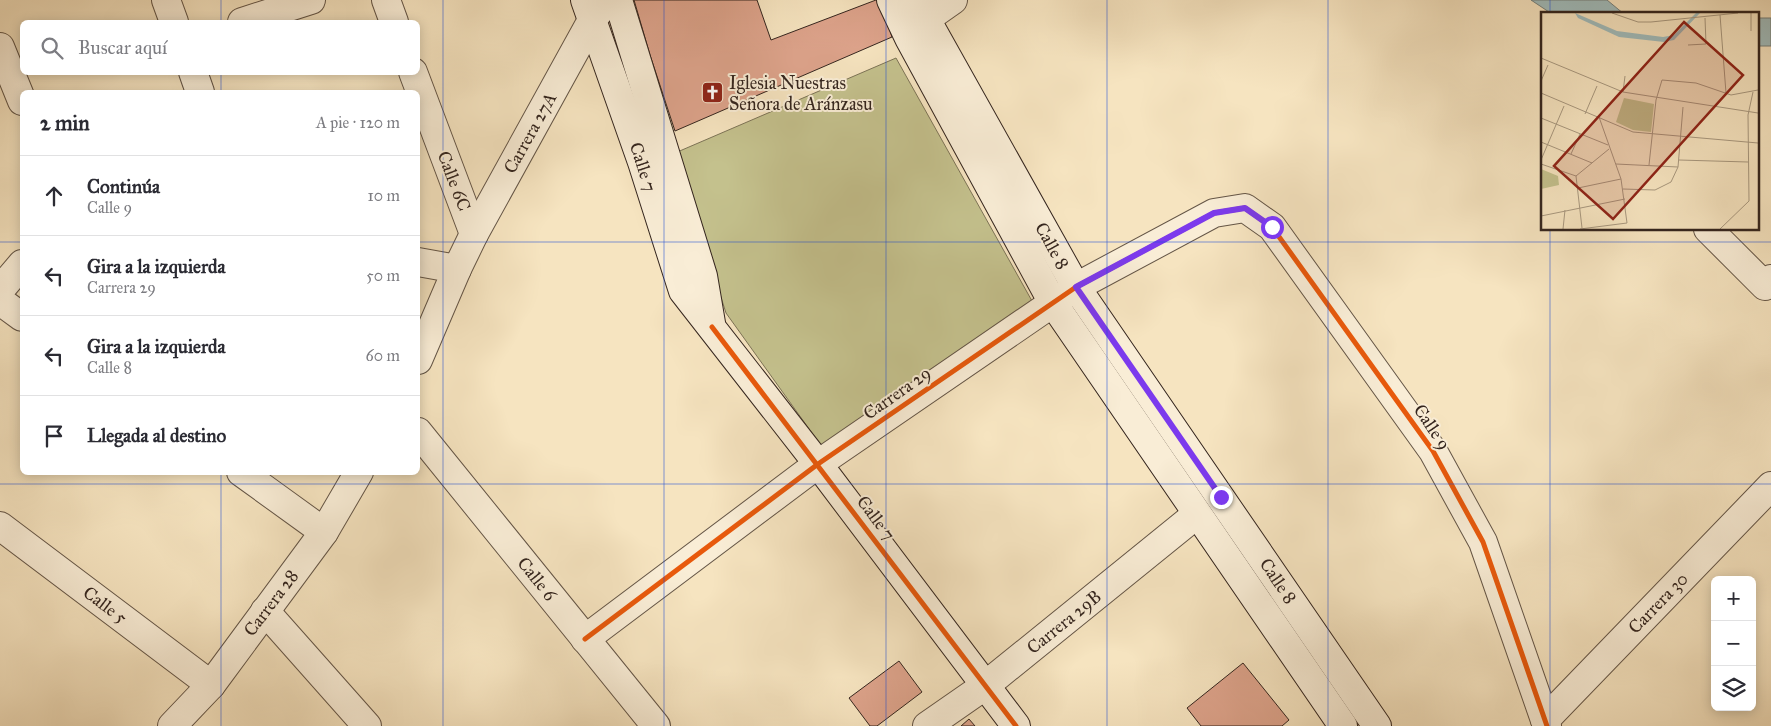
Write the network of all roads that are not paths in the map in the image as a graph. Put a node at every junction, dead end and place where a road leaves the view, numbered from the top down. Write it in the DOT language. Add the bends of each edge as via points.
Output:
graph roads {
  1 [pos="166,0"];
  2 [pos="310,0"];
  3 [pos="386,0"];
  4 [pos="618,0"];
  5 [pos="891,0"];
  6 [pos="953,0"];
  7 [pos="595,7"];
  8 [pos="922,9"];
  9 [pos="173,20"];
  10 [pos="248,20"];
  11 [pos="393,20"];
  12 [pos="0,48"];
  13 [pos="194,75"];
  14 [pos="414,75"];
  15 [pos="199,90"];
  16 [pos="420,90"];
  17 [pos="420,91"];
  18 [pos="20,96"];
  19 [pos="1245,208"];
  20 [pos="1709,230"];
  21 [pos="474,234"];
  22 [pos="420,262"];
  23 [pos="20,266"];
  24 [pos="457,269"];
  25 [pos="1768,282"];
  26 [pos="1076,287"];
  27 [pos="0,290"];
  28 [pos="0,301"];
  29 [pos="1053,303"];
  30 [pos="20,316"];
  31 [pos="712,327"];
  32 [pos="420,355"];
  33 [pos="420,434"];
  34 [pos="818,464"];
  35 [pos="244,475"];
  36 [pos="357,475"];
  37 [pos="1771,486"];
  38 [pos="1197,514"];
  39 [pos="0,526"];
  40 [pos="324,532"];
  41 [pos="265,611"];
  42 [pos="586,639"];
  43 [pos="211,685"];
  44 [pos="986,685"];
  45 [pos="1546,723"];
  46 [pos="172,726"];
  47 [pos="367,726"];
  48 [pos="656,726"];
  49 [pos="927,726"];
  50 [pos="1016,726"];
  51 [pos="1343,726"];
  52 [pos="1377,726"];
  1 -- 9 [label="street"];
  2 -- 10 [label="street"];
  3 -- 11 [label="street"];
  4 -- 31 [label="street, Calle 7" via="702,276"];
  5 -- 29 [label="street, Calle 8"];
  6 -- 8 [label="street"];
  7 -- 21 [label="street, Carrera 27A"];
  7 -- 31 [label="street, Calle 7" via="683,291"];
  8 -- 26 [label="street, Calle 8"];
  12 -- 18 [label="street"];
  13 -- 15 [label="street"];
  14 -- 16 [label="street, Calle 6C"];
  17 -- 21 [label="street, Calle 6C"];
  19 -- 26 [label="street, Carrera 29" via="1214,213"];
  19 -- 45 [label="street, Calle 9" via="1272,227 1433,451 1483,542"];
  20 -- 25 [label="street"];
  21 -- 24 [label="street, Carrera 27A"];
  22 -- 24 [label="street"];
  23 -- 27 [label="street"];
  24 -- 32 [label="street"];
  26 -- 29 [label="street, Carrera 29"];
  26 -- 52 [label="street, Calle 8"];
  28 -- 30 [label="street"];
  29 -- 34 [label="street, Carrera 29"];
  29 -- 38 [label="street, Calle 8"];
  31 -- 34 [label="street, Calle 7"];
  33 -- 42 [label="street, Calle 6"];
  34 -- 42 [label="street, Carrera 29"];
  34 -- 44 [label="street, Calle 7"];
  35 -- 40 [label="street"];
  36 -- 40 [label="street, Carrera 28"];
  37 -- 45 [label="street, Carrera 30"];
  38 -- 44 [label="street, Carrera 29B"];
  38 -- 51 [label="street, Calle 8"];
  39 -- 43 [label="street, Calle 5"];
  40 -- 41 [label="street, Carrera 28"];
  41 -- 43 [label="street, Carrera 28"];
  41 -- 47 [label="street"];
  42 -- 48 [label="street, Calle 6"];
  43 -- 46 [label="street, Carrera 28"];
  44 -- 49 [label="street, Carrera 29B"];
  44 -- 50 [label="street, Calle 7"];
}
